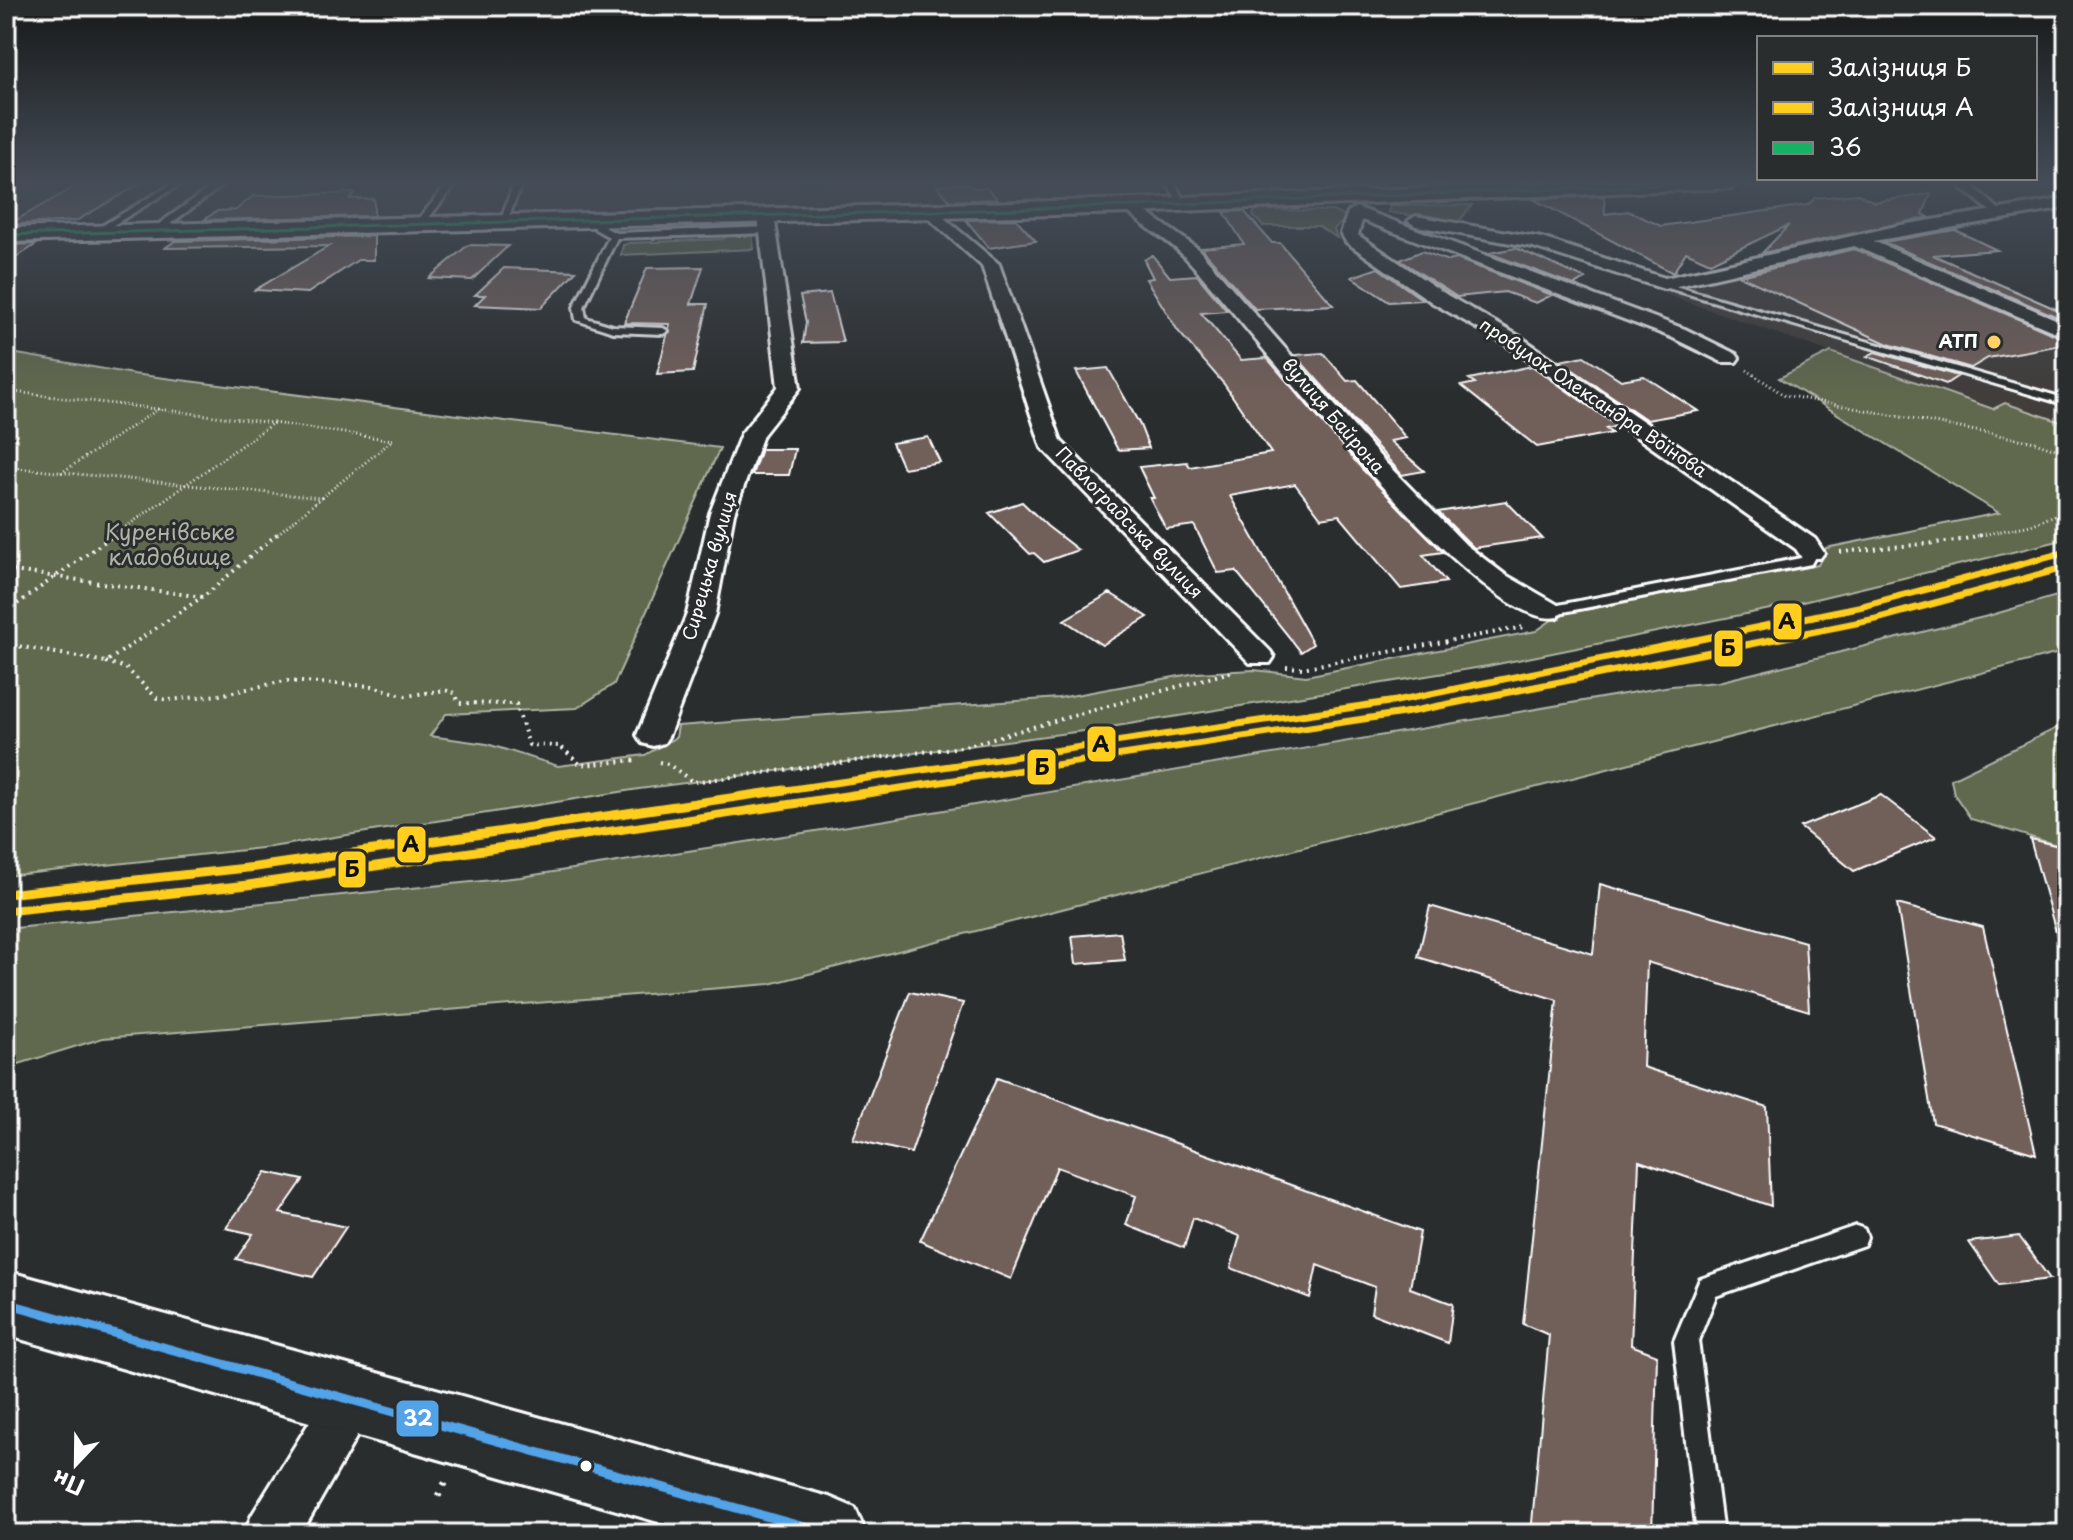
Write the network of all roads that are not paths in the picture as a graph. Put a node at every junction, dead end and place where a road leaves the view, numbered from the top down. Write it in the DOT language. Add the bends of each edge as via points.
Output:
graph roads {
  1 [pos="597,254"];
  2 [pos="771,254"];
  3 [pos="979,254"];
  4 [pos="1193,254"];
  5 [pos="1375,254"];
  6 [pos="1463,254"];
  7 [pos="1572,254"];
  8 [pos="1795,254"];
  9 [pos="1887,254"];
  10 [pos="1664,284"];
  11 [pos="663,331"];
  12 [pos="2067,331"];
  13 [pos="1729,358"];
  14 [pos="2067,402"];
  15 [pos="1811,553"];
  16 [pos="1548,611"];
  17 [pos="1269,662"];
  18 [pos="653,735"];
  19 [pos="1856,1237"];
  20 [pos="6,1303"];
  21 [pos="353,1399"];
  22 [pos="271,1534"];
  23 [pos="829,1534"];
  24 [pos="1710,1534"];
  1 -- 11 [label="lane" via="579,307 581,320 613,329"];
  2 -- 18 [label="street, Сирецька вулиця" via="789,388 752,434 722,513 701,614"];
  3 -- 17 [label="street, Павлоградська вулиця" via="990,264 1050,443"];
  4 -- 16 [label="street, вулиця Байрона" via="1375,465 1457,550"];
  5 -- 15 [label="street, провулок Олександра Воїнова" via="1546,363 1806,544"];
  6 -- 13 [label="street" via="1678,333"];
  7 -- 10 [label="street"];
  8 -- 10 [label="street"];
  9 -- 12 [label="street"];
  10 -- 14 [label="lane"];
  15 -- 16 [label="lane" via="1806,561"];
  19 -- 24 [label="lane" via="1708,1287 1686,1341"];
  20 -- 21 [label="main road"];
  21 -- 22 [label="street"];
  21 -- 23 [label="main road"];
}
